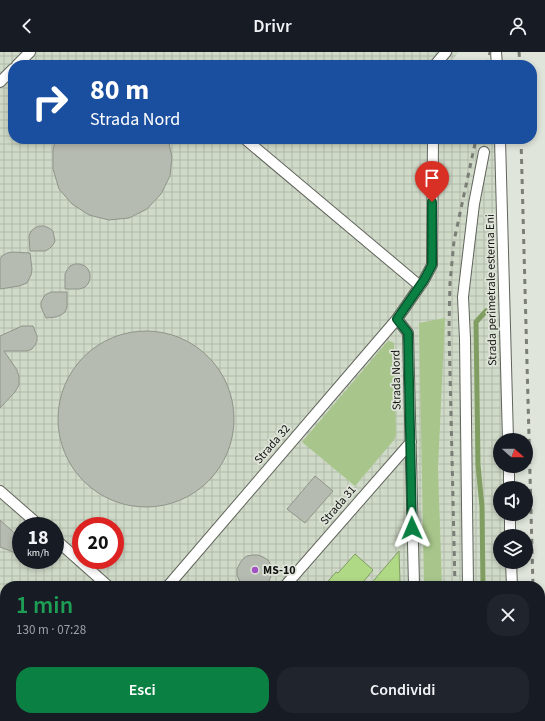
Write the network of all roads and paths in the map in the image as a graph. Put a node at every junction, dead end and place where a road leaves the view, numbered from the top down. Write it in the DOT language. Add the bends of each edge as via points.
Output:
graph roads {
  1 [pos="30,52"];
  2 [pos="446,52"];
  3 [pos="22,60"];
  4 [pos="439,60"];
  5 [pos="8,74"];
  6 [pos="0,82"];
  7 [pos="251,144"];
  8 [pos="433,144"];
  9 [pos="500,144"];
  10 [pos="484,152"];
  11 [pos="420,286"];
  12 [pos="397,319"];
  13 [pos="508,433"];
  14 [pos="410,442"];
  15 [pos="0,491"];
  16 [pos="30,517"];
  17 [pos="64,548"];
  18 [pos="511,569"];
  19 [pos="102,581"];
  20 [pos="172,581"];
  21 [pos="289,581"];
  22 [pos="414,581"];
  23 [pos="468,581"];
  24 [pos="512,581"];
  1 -- 3 [label="lane"];
  2 -- 4 [label="lane"];
  5 -- 6 [label="lane"];
  7 -- 11 [label="lane"];
  8 -- 11 [label="lane" via="432,265"];
  9 -- 13 [label="lane, Strada perimetrale esterna Eni"];
  10 -- 23 [label="lane" via="474,204 463,297"];
  11 -- 12 [label="lane"];
  12 -- 14 [label="lane, Strada Nord" via="408,333"];
  12 -- 20 [label="lane, Strada 32"];
  14 -- 21 [label="lane, Strada 31"];
  14 -- 22 [label="lane, Strada Nord"];
  15 -- 16 [label="lane"];
  17 -- 19 [label="lane"];
  18 -- 24 [label="lane"];
}
